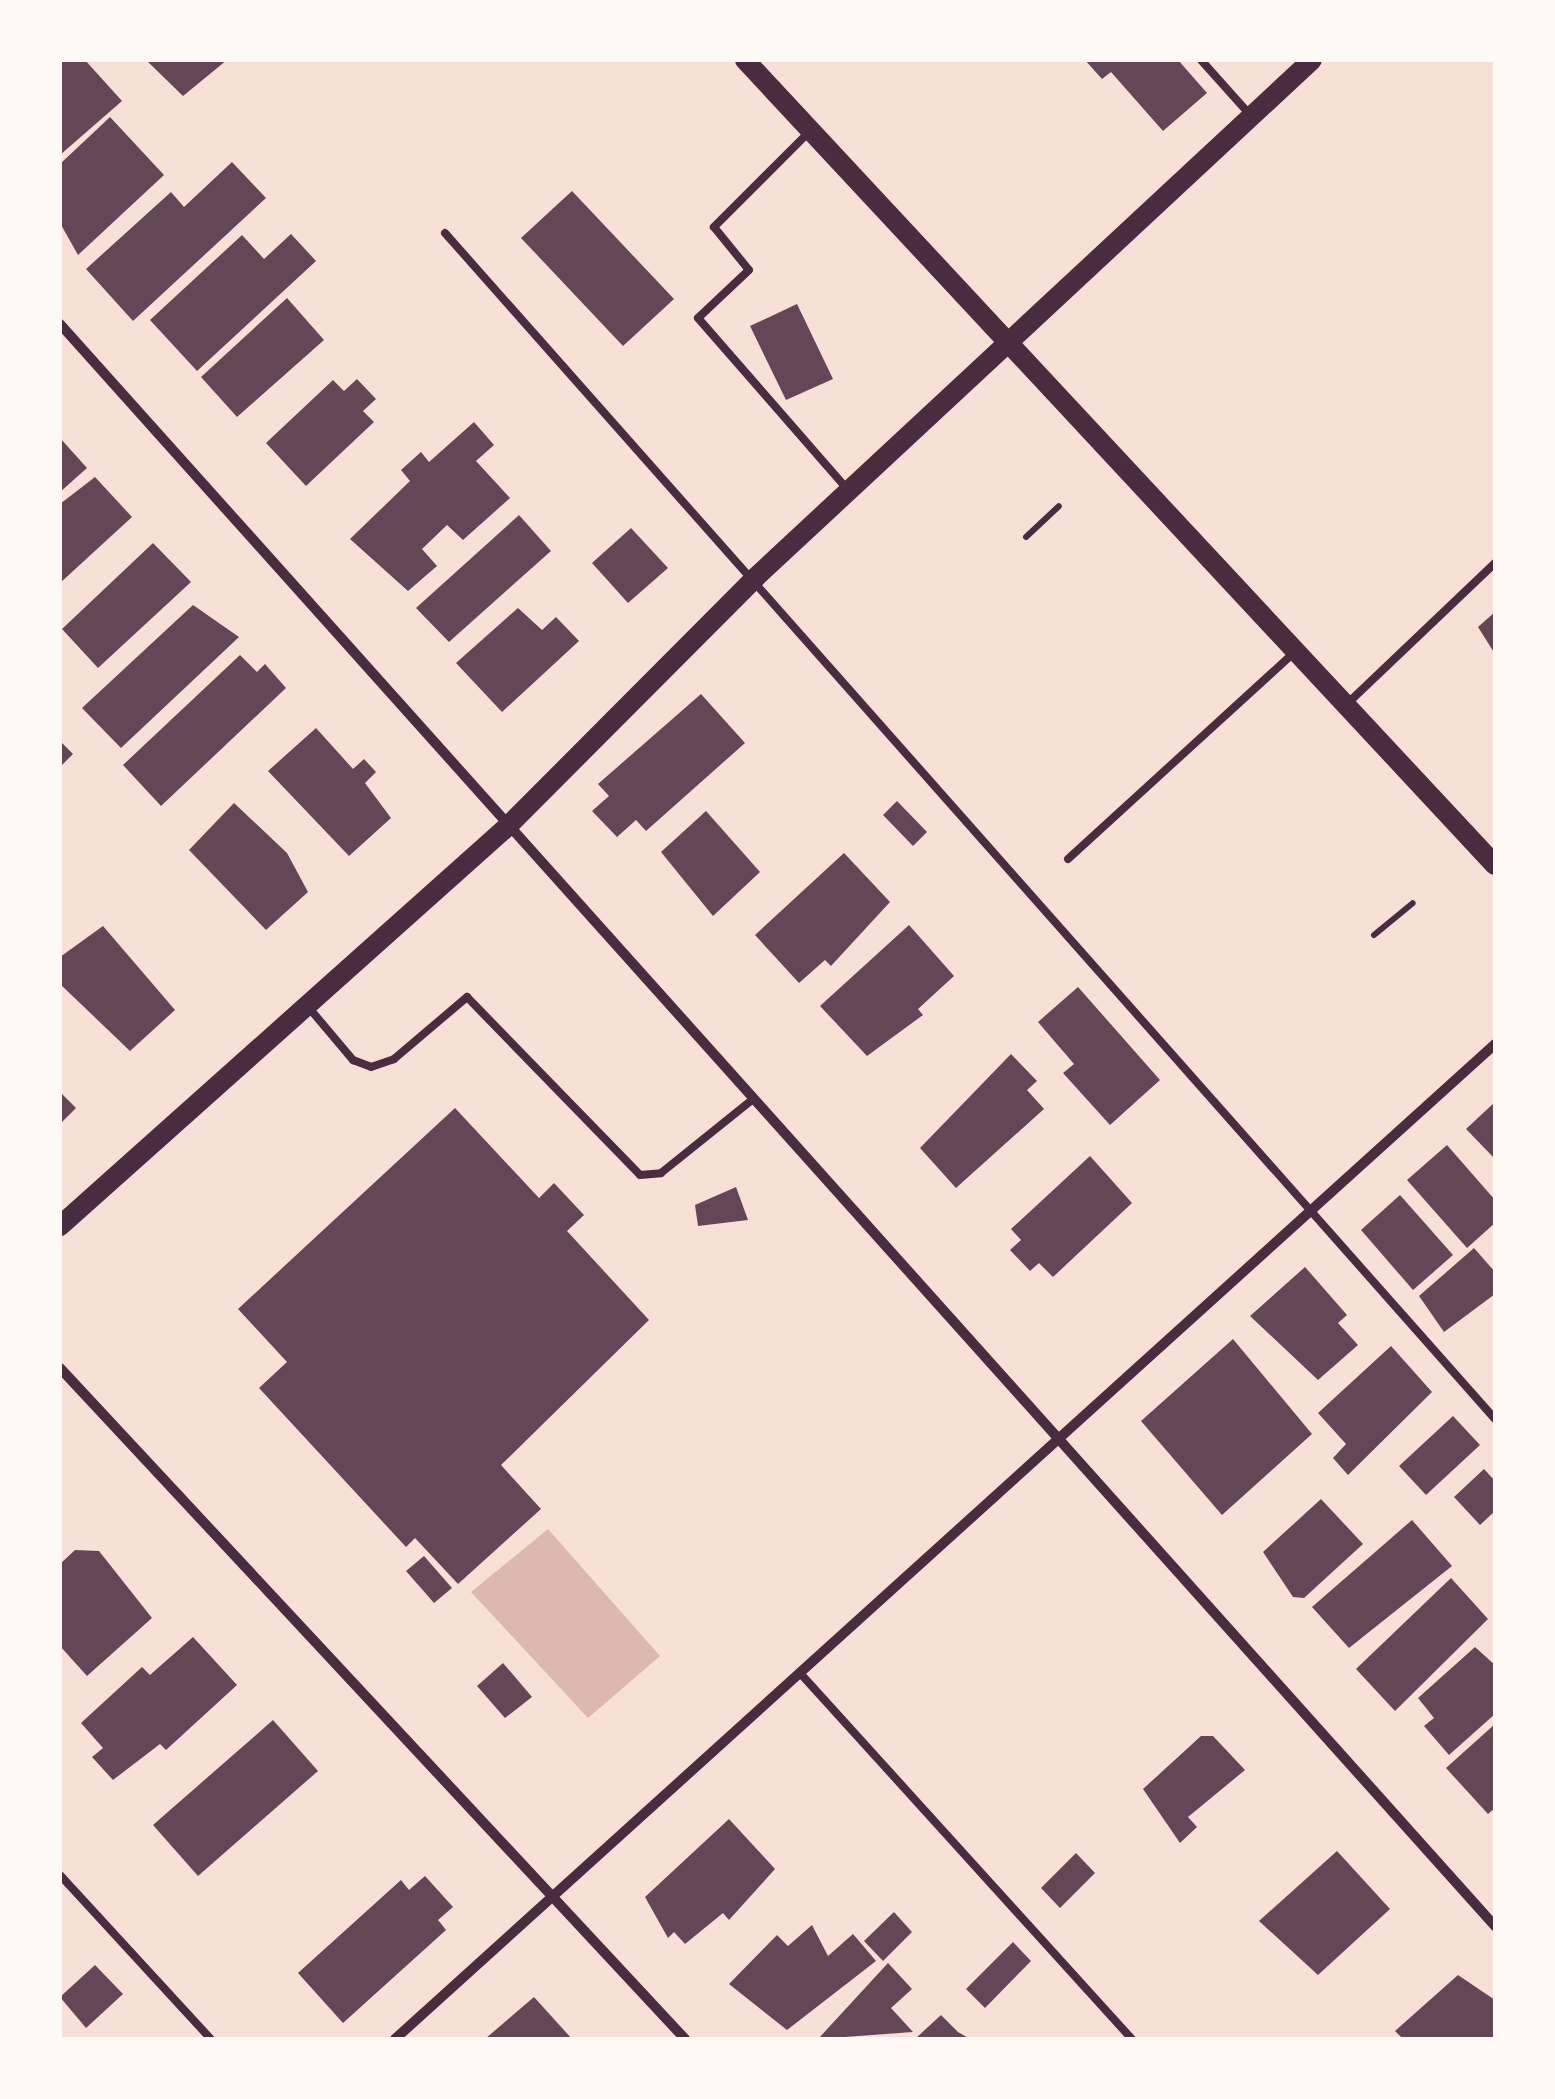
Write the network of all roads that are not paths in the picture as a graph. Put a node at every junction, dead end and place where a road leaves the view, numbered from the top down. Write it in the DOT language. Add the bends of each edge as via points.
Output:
graph roads {
  1 [pos="744,60"];
  2 [pos="1201,60"];
  3 [pos="1312,60"];
  4 [pos="1251,116"];
  5 [pos="810,132"];
  6 [pos="445,233"];
  7 [pos="60,324"];
  8 [pos="1007,348"];
  9 [pos="850,491"];
  10 [pos="1495,563"];
  11 [pos="756,577"];
  12 [pos="1294,652"];
  13 [pos="1344,706"];
  14 [pos="508,826"];
  15 [pos="1068,859"];
  16 [pos="1495,865"];
  17 [pos="307,1006"];
  18 [pos="1495,1044"];
  19 [pos="752,1099"];
  20 [pos="1307,1210"];
  21 [pos="60,1226"];
  22 [pos="60,1368"];
  23 [pos="1495,1419"];
  24 [pos="1058,1441"];
  25 [pos="800,1673"];
  26 [pos="60,1874"];
  27 [pos="553,1891"];
  28 [pos="1495,1926"];
  29 [pos="210,2039"];
  30 [pos="395,2039"];
  31 [pos="685,2039"];
  32 [pos="1132,2039"];
  1 -- 5 [label="main road"];
  2 -- 4 [label="lane"];
  3 -- 4 [label="main road"];
  4 -- 8 [label="main road"];
  5 -- 8 [label="main road"];
  5 -- 9 [label="lane" via="714,227 749,270 698,318"];
  6 -- 11 [label="lane"];
  7 -- 14 [label="street"];
  8 -- 9 [label="main road"];
  8 -- 12 [label="main road"];
  9 -- 11 [label="main road"];
  10 -- 13 [label="lane"];
  11 -- 14 [label="main road"];
  11 -- 20 [label="lane"];
  12 -- 13 [label="main road"];
  12 -- 15 [label="lane"];
  13 -- 16 [label="main road"];
  14 -- 17 [label="main road"];
  14 -- 19 [label="street"];
  17 -- 19 [label="lane" via="353,1060 371,1067 394,1059 468,997 640,1176 661,1172"];
  17 -- 21 [label="main road"];
  18 -- 20 [label="street"];
  19 -- 24 [label="street"];
  20 -- 23 [label="lane"];
  20 -- 24 [label="street"];
  22 -- 27 [label="street"];
  24 -- 25 [label="street"];
  24 -- 28 [label="street"];
  25 -- 27 [label="street"];
  25 -- 32 [label="lane"];
  26 -- 29 [label="lane"];
  27 -- 30 [label="street"];
  27 -- 31 [label="street"];
}
